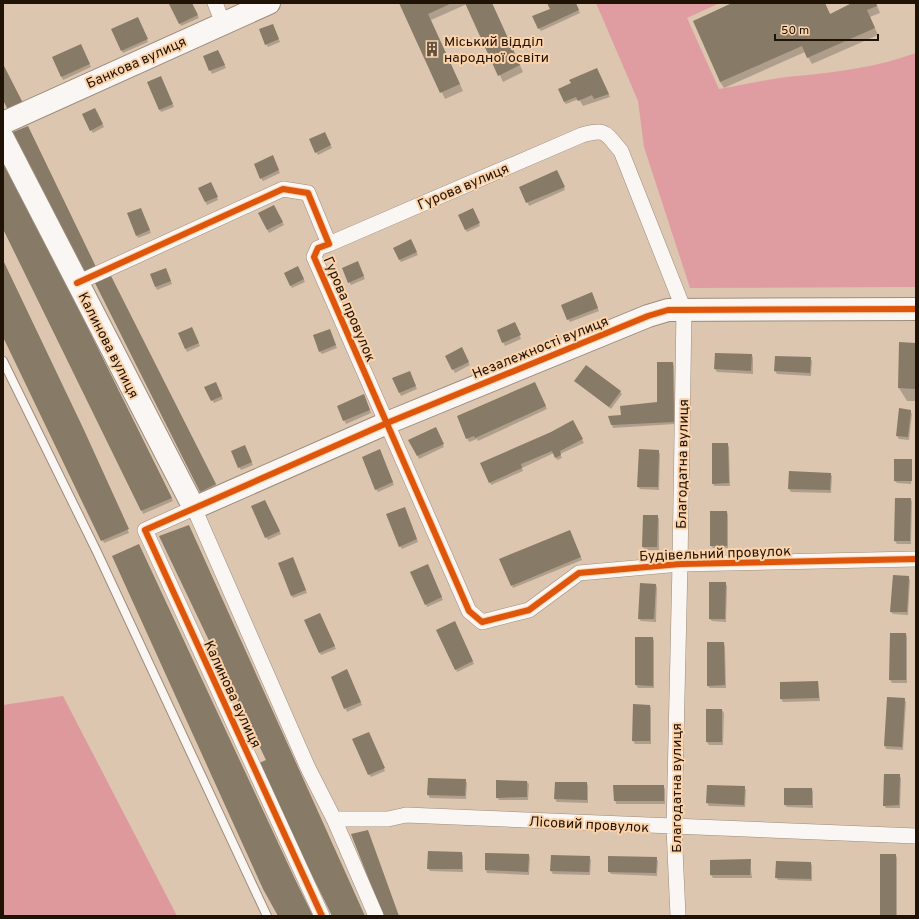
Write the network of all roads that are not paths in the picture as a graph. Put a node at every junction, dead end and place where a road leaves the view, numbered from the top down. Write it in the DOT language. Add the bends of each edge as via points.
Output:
graph roads {
  1 [pos="215,3"];
  2 [pos="269,3"];
  3 [pos="223,23"];
  4 [pos="3,123"];
  5 [pos="598,130"];
  6 [pos="3,138"];
  7 [pos="329,244"];
  8 [pos="77,283"];
  9 [pos="916,309"];
  10 [pos="684,310"];
  11 [pos="3,361"];
  12 [pos="387,423"];
  13 [pos="194,508"];
  14 [pos="916,559"];
  15 [pos="680,564"];
  16 [pos="482,622"];
  17 [pos="334,820"];
  18 [pos="674,828"];
  19 [pos="916,836"];
  20 [pos="267,916"];
  21 [pos="322,916"];
  22 [pos="376,916"];
  23 [pos="678,916"];
  1 -- 3 [label="street"];
  2 -- 3 [label="street, Банкова вулиця"];
  3 -- 4 [label="street, Банкова вулиця"];
  5 -- 7 [label="street, Гурова вулиця"];
  5 -- 10 [label="street, Благодатна вулиця" via="606,134 621,151"];
  6 -- 8 [label="street, Калинова вулиця"];
  7 -- 8 [label="street, Гурова провулок" via="308,193 283,189"];
  7 -- 12 [label="street, Гурова провулок" via="318,248 314,257"];
  8 -- 13 [label="street, Калинова вулиця"];
  9 -- 10 [label="street, Незалежності вулиця"];
  10 -- 12 [label="street, Незалежності вулиця" via="668,310 648,316"];
  10 -- 15 [label="street, Благодатна вулиця"];
  11 -- 20 [label="lane" via="97,552"];
  12 -- 13 [label="street, Незалежності вулиця"];
  12 -- 16 [label="street, Гурова провулок" via="469,611"];
  13 -- 17 [label="street, Калинова вулиця" via="308,768"];
  13 -- 21 [label="street, Калинова вулиця" via="145,530"];
  14 -- 15 [label="street, Будівельний провулок"];
  15 -- 16 [label="street, Будівельний провулок" via="579,573 529,610"];
  15 -- 18 [label="street, Благодатна вулиця"];
  17 -- 18 [label="street, Лісовий провулок" via="388,819 406,815"];
  17 -- 22 [label="street, Калинова вулиця"];
  18 -- 19 [label="street, Лісовий провулок"];
  18 -- 23 [label="street, Благодатна вулиця"];
}
